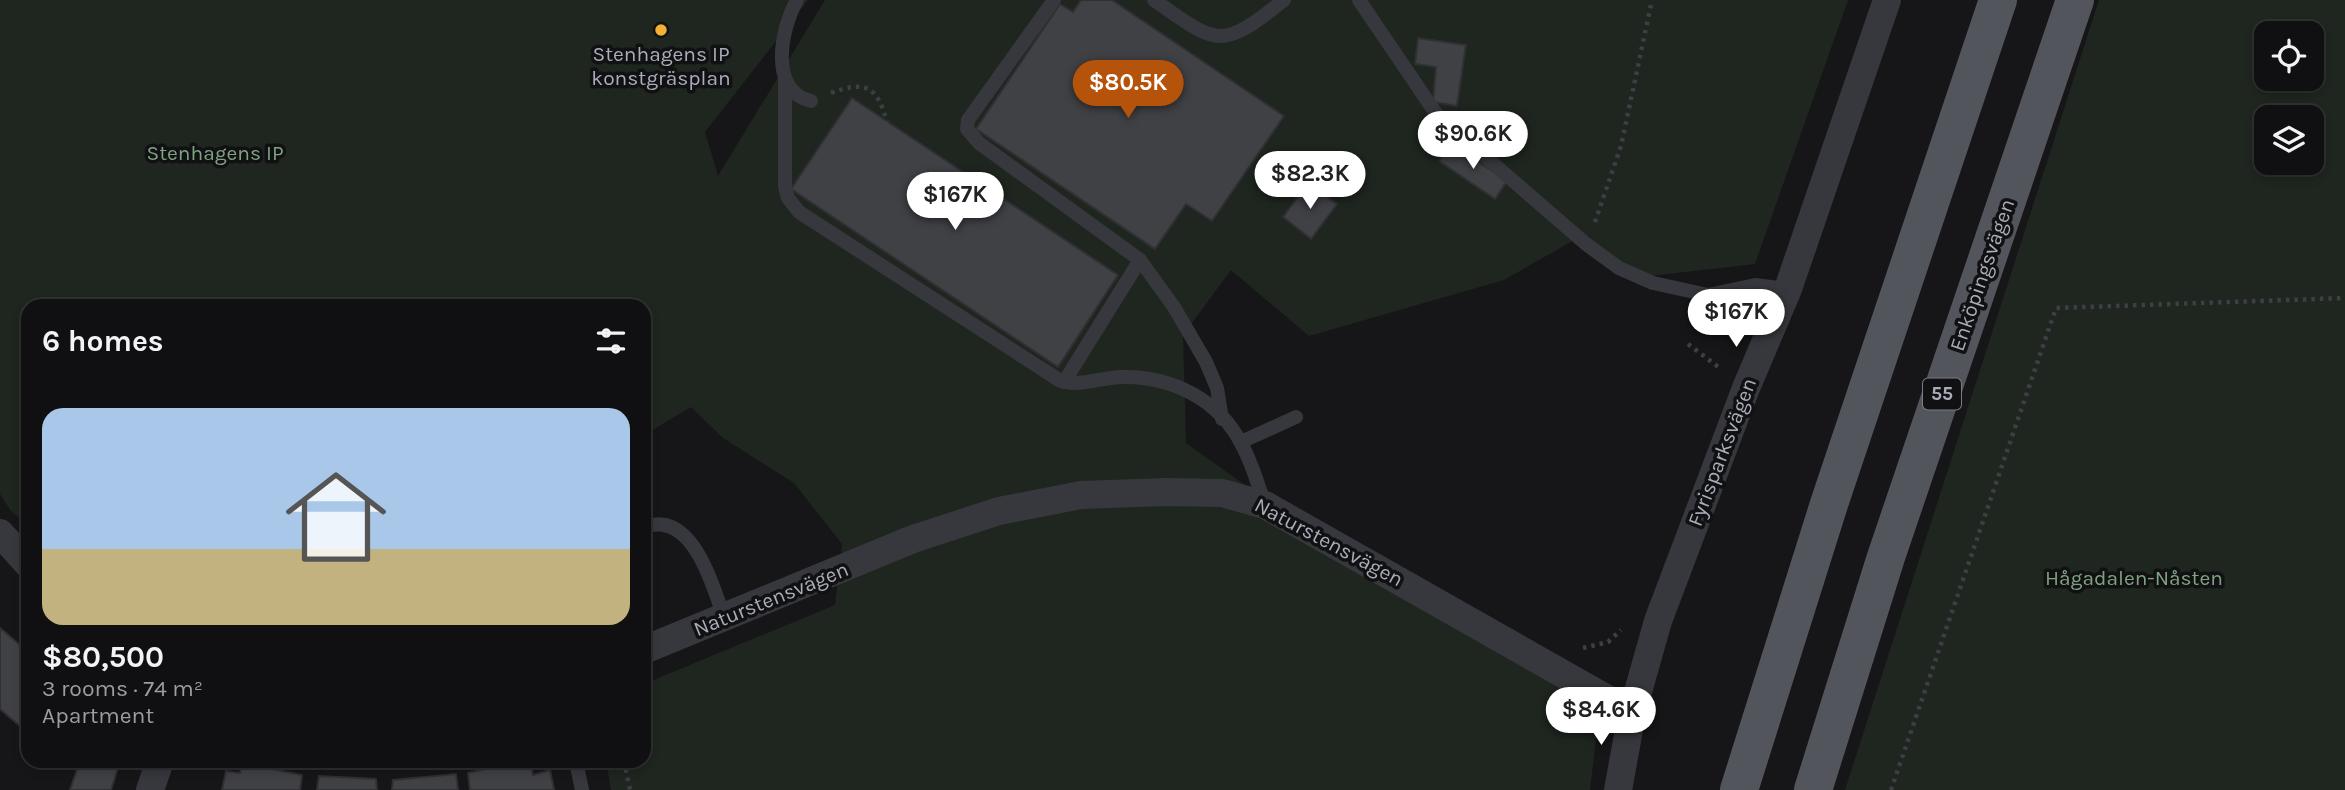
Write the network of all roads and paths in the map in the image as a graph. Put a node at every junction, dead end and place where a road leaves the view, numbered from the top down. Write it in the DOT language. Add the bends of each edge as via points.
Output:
graph roads {
  1 [pos="797,0"];
  2 [pos="1054,0"];
  3 [pos="1154,0"];
  4 [pos="1284,0"];
  5 [pos="1359,0"];
  6 [pos="1653,0"];
  7 [pos="1887,0"];
  8 [pos="1998,0"];
  9 [pos="2075,0"];
  10 [pos="785,79"];
  11 [pos="811,101"];
  12 [pos="887,122"];
  13 [pos="1586,244"];
  14 [pos="1140,260"];
  15 [pos="1788,289"];
  16 [pos="2345,298"];
  17 [pos="1688,344"];
  18 [pos="1064,382"];
  19 [pos="1746,388"];
  20 [pos="1296,417"];
  21 [pos="1222,419"];
  22 [pos="1241,442"];
  23 [pos="1265,505"];
  24 [pos="651,524"];
  25 [pos="0,533"];
  26 [pos="21,556"];
  27 [pos="724,617"];
  28 [pos="1652,640"];
  29 [pos="1575,646"];
  30 [pos="651,647"];
  31 [pos="1632,713"];
  32 [pos="158,768"];
  33 [pos="577,768"];
  34 [pos="625,768"];
  35 [pos="150,790"];
  36 [pos="582,790"];
  37 [pos="629,790"];
  38 [pos="1618,790"];
  39 [pos="1739,790"];
  40 [pos="1812,790"];
  41 [pos="1891,790"];
  1 -- 10 [label="lane" via="782,40"];
  2 -- 14 [label="lane" via="968,120 967,129 979,143"];
  3 -- 4 [label="lane" via="1213,38 1233,36"];
  5 -- 13 [label="lane" via="1437,115"];
  6 -- 13 [label="path" via="1621,146"];
  7 -- 15 [label="street, Fyrisparksvägen"];
  8 -- 39 [label="main road" via="1829,504"];
  9 -- 40 [label="main road, Enköpingsvägen / 55"];
  10 -- 11 [label="lane" via="799,98"];
  10 -- 18 [label="lane" via="785,187 799,212"];
  11 -- 12 [label="path" via="850,86 866,88 882,101"];
  13 -- 15 [label="lane" via="1619,268 1653,283 1708,295 1755,285"];
  14 -- 18 [label="lane"];
  14 -- 21 [label="lane" via="1206,362 1217,388"];
  15 -- 19 [label="street, Fyrisparksvägen"];
  16 -- 41 [label="path" via="2056,308"];
  17 -- 19 [label="path"];
  18 -- 21 [label="lane" via="1120,377 1163,380 1189,391"];
  19 -- 28 [label="street, Fyrisparksvägen"];
  20 -- 22 [label="lane"];
  21 -- 22 [label="lane"];
  22 -- 23 [label="lane"];
  23 -- 27 [label="street, Naturstensvägen" via="1222,493 1166,492 1081,495 999,511 913,540"];
  23 -- 31 [label="street, Naturstensvägen"];
  24 -- 27 [label="lane" via="671,527 693,546 704,561"];
  25 -- 26 [label="street"];
  27 -- 30 [label="street, Naturstensvägen"];
  28 -- 29 [label="path" via="1623,626 1608,642 1592,648"];
  28 -- 31 [label="street, Fyrisparksvägen"];
  31 -- 38 [label="street, Fyrisparksvägen"];
  32 -- 35 [label="street"];
  33 -- 36 [label="lane"];
  34 -- 37 [label="path"];
}
